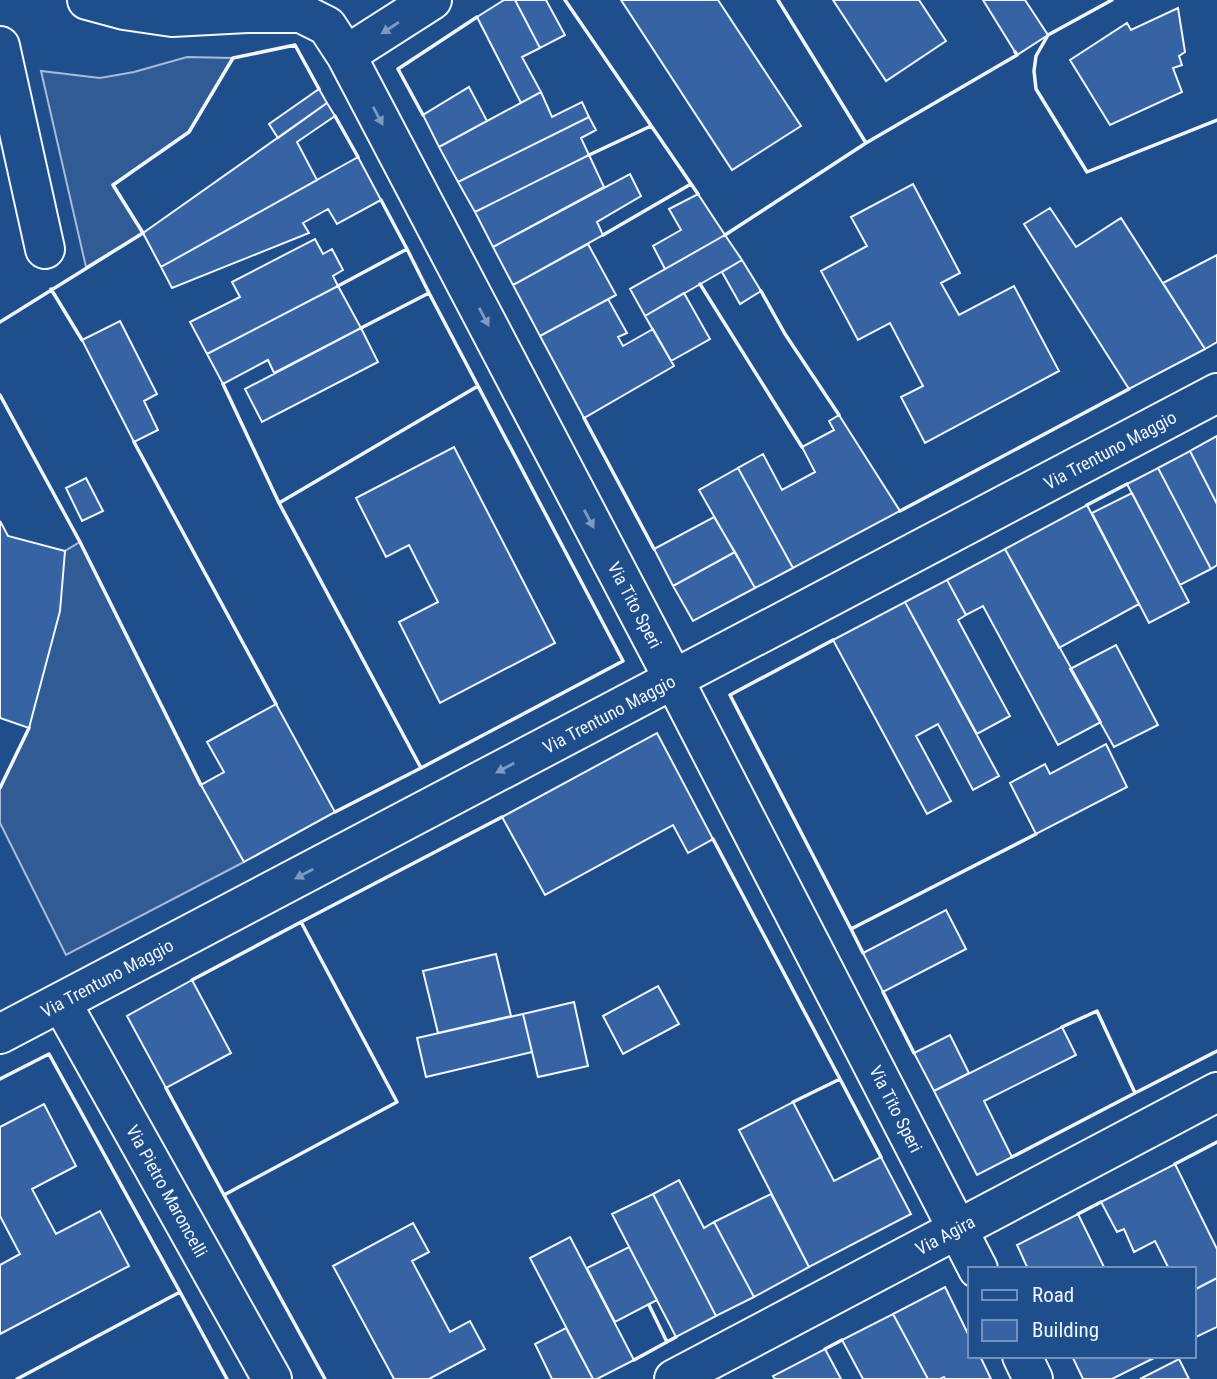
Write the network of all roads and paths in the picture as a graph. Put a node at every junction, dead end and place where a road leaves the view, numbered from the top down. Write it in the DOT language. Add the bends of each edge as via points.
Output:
graph roads {
  1 [pos="87,0"];
  2 [pos="432,0"];
  3 [pos="0,46"];
  4 [pos="346,55"];
  5 [pos="46,249"];
  6 [pos="1217,393"];
  7 [pos="674,680"];
  8 [pos="61,1002"];
  9 [pos="0,1034"];
  10 [pos="1217,1093"];
  11 [pos="957,1228"];
  12 [pos="977,1267"];
  13 [pos="1023,1358"];
  14 [pos="272,1379"];
  15 [pos="674,1379"];
  16 [pos="1033,1379"];
  1 -- 4 [label="street, Via Tito Speri" via="172,17 301,13 327,26"];
  2 -- 4 [label="street, one-way"];
  3 -- 5 [label="street"];
  4 -- 7 [label="street, Via Tito Speri, one-way"];
  6 -- 7 [label="street, Via Trentuno Maggio"];
  7 -- 8 [label="street, Via Trentuno Maggio, one-way"];
  7 -- 11 [label="street, Via Tito Speri"];
  8 -- 9 [label="street, Via Trentuno Maggio"];
  8 -- 14 [label="street, Via Pietro Maroncelli"];
  10 -- 11 [label="street, Via Agira"];
  11 -- 12 [label="street, Via Tito Speri"];
  11 -- 15 [label="street, Via Agira"];
  13 -- 16 [label="street"];
}
